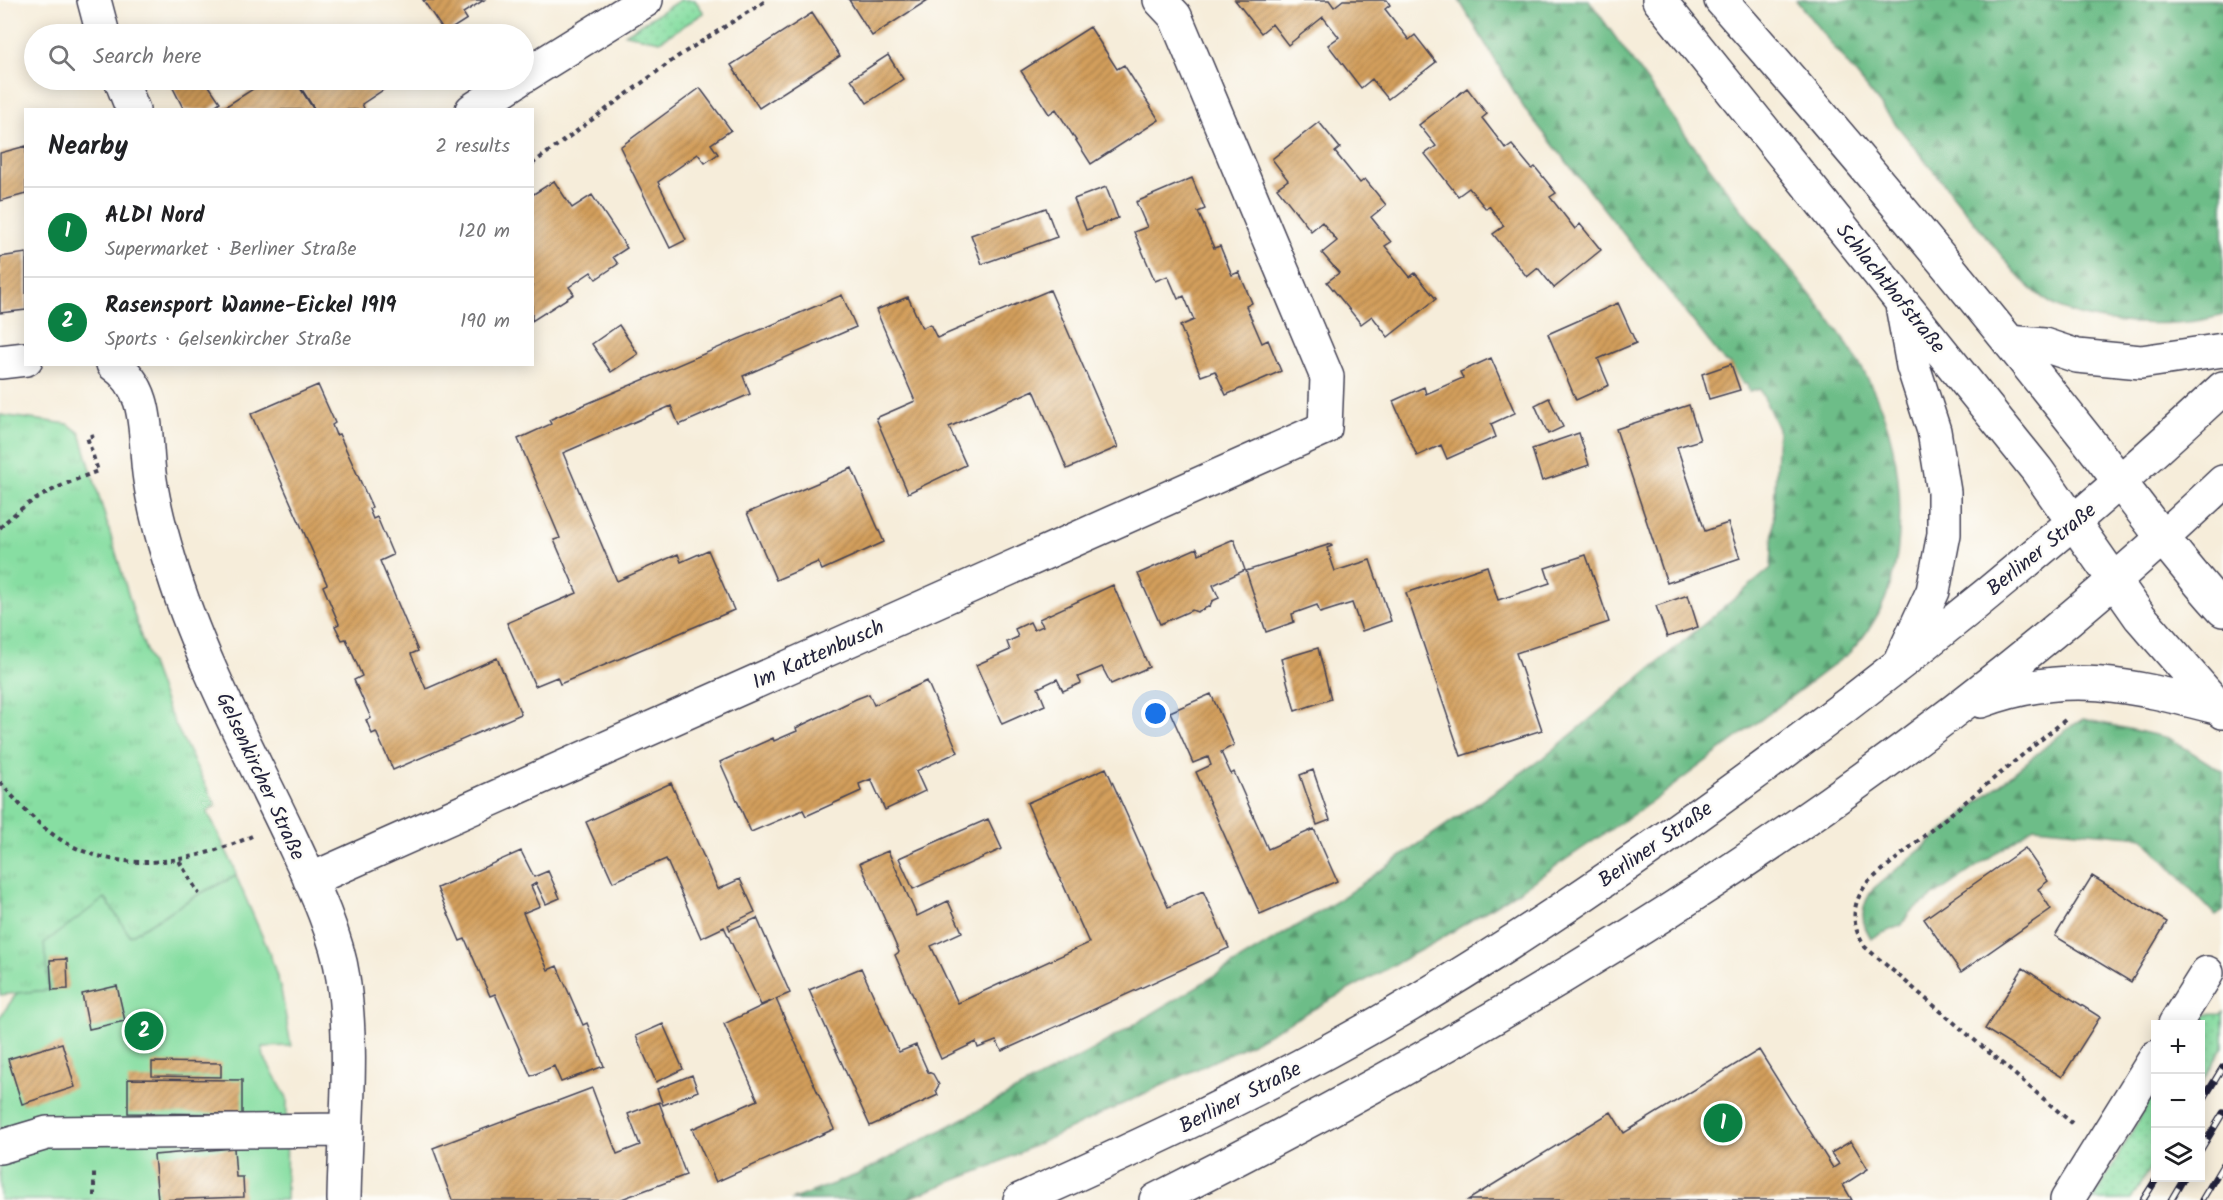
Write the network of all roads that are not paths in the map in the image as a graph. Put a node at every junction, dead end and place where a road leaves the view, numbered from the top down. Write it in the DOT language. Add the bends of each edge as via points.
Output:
graph roads {
  1 [pos="94,0"];
  2 [pos="646,0"];
  3 [pos="1160,0"];
  4 [pos="1659,0"];
  5 [pos="1721,0"];
  6 [pos="100,24"];
  7 [pos="534,70"];
  8 [pos="125,90"];
  9 [pos="503,90"];
  10 [pos="132,108"];
  11 [pos="475,108"];
  12 [pos="1901,300"];
  13 [pos="2008,342"];
  14 [pos="2223,350"];
  15 [pos="24,359"];
  16 [pos="0,362"];
  17 [pos="128,369"];
  18 [pos="2223,388"];
  19 [pos="2223,482"];
  20 [pos="2120,484"];
  21 [pos="2074,523"];
  22 [pos="2163,540"];
  23 [pos="2114,582"];
  24 [pos="2223,610"];
  25 [pos="1898,666"];
  26 [pos="2222,710"];
  27 [pos="1956,711"];
  28 [pos="310,880"];
  29 [pos="2207,973"];
  30 [pos="2178,1020"];
  31 [pos="2151,1065"];
  32 [pos="346,1130"];
  33 [pos="0,1147"];
  34 [pos="345,1200"];
  35 [pos="1020,1200"];
  36 [pos="1156,1200"];
  37 [pos="2067,1200"];
  1 -- 6 [label="main road"];
  2 -- 7 [label="main road"];
  3 -- 28 [label="main road, Im Kattenbusch" via="1175,16 1327,377 1325,428"];
  4 -- 12 [label="main road, Schlachthofstraße"];
  5 -- 13 [label="main road" via="1847,142"];
  8 -- 10 [label="main road"];
  9 -- 11 [label="main road"];
  12 -- 21 [label="main road, Schlachthofstraße" via="2037,470"];
  12 -- 25 [label="main road" via="1913,366 1934,431 1944,492 1944,534 1933,591"];
  13 -- 14 [label="main road" via="2044,345 2077,356 2141,362"];
  13 -- 20 [label="main road"];
  15 -- 16 [label="main road"];
  17 -- 28 [label="main road, Gelsenkircher Straße" via="145,413 153,498 170,561 207,661"];
  18 -- 20 [label="main road, Berliner Straße"];
  19 -- 22 [label="main road"];
  20 -- 21 [label="main road, Berliner Straße"];
  20 -- 22 [label="main road"];
  21 -- 23 [label="main road, Schlachthofstraße"];
  21 -- 25 [label="main road, Berliner Straße"];
  22 -- 23 [label="main road"];
  22 -- 24 [label="main road"];
  23 -- 26 [label="main road, Schlachthofstraße" via="2162,644"];
  23 -- 27 [label="main road"];
  25 -- 35 [label="main road, Berliner Straße" via="1672,834 1498,951 1291,1070 1167,1135"];
  26 -- 27 [label="main road" via="2134,687 2076,682 2032,685"];
  27 -- 36 [label="main road" via="1837,800 1581,966 1402,1071"];
  28 -- 32 [label="main road, Gelsenkircher Straße" via="343,977 348,1059"];
  29 -- 30 [label="main road"];
  31 -- 37 [label="main road"];
  32 -- 33 [label="main road" via="47,1133"];
  32 -- 34 [label="main road, Gelsenkircher Straße"];
}
